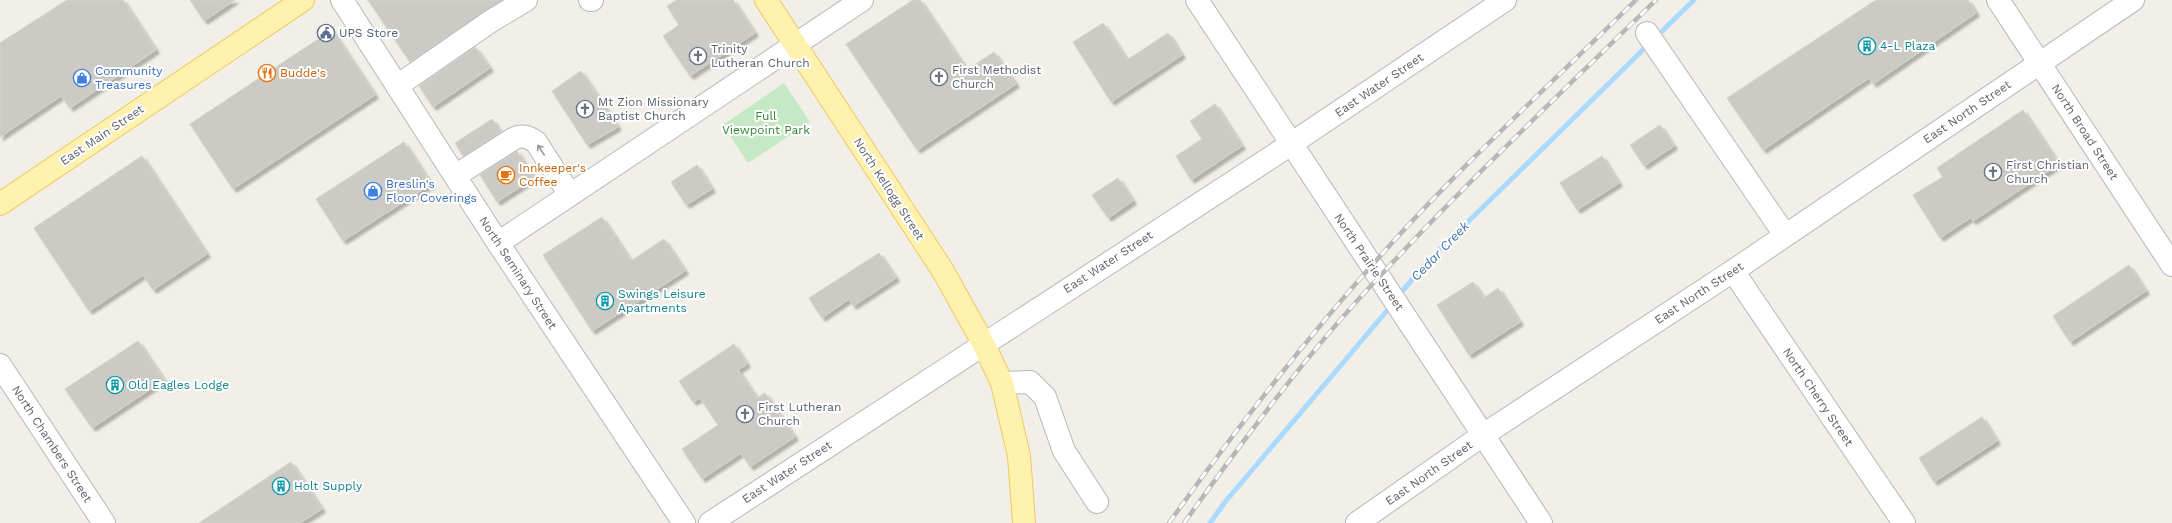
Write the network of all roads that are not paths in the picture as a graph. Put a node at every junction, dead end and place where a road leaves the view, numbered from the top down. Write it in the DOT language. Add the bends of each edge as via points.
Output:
graph roads {
  1 [pos="303,0"];
  2 [pos="342,0"];
  3 [pos="526,0"];
  4 [pos="766,0"];
  5 [pos="862,0"];
  6 [pos="1197,0"];
  7 [pos="1505,0"];
  8 [pos="1998,0"];
  9 [pos="2133,0"];
  10 [pos="1647,32"];
  11 [pos="795,45"];
  12 [pos="2040,63"];
  13 [pos="397,86"];
  14 [pos="1291,144"];
  15 [pos="455,176"];
  16 [pos="570,195"];
  17 [pos="0,204"];
  18 [pos="1785,235"];
  19 [pos="498,243"];
  20 [pos="2172,265"];
  21 [pos="1733,271"];
  22 [pos="983,343"];
  23 [pos="0,365"];
  24 [pos="1002,383"];
  25 [pos="1483,435"];
  26 [pos="1097,502"];
  27 [pos="104,523"];
  28 [pos="684,523"];
  29 [pos="710,523"];
  30 [pos="1024,523"];
  31 [pos="1357,523"];
  32 [pos="1541,523"];
  33 [pos="1904,523"];
  1 -- 17 [label="main road, East Main Street"];
  2 -- 13 [label="street, North Seminary Street"];
  3 -- 13 [label="street"];
  4 -- 11 [label="main road, North Kellogg Street"];
  5 -- 11 [label="street"];
  6 -- 14 [label="street, North Prairie Street"];
  7 -- 14 [label="street, East Water Street"];
  8 -- 12 [label="street, North Broad Street"];
  9 -- 12 [label="street, East North Street"];
  10 -- 18 [label="street"];
  11 -- 16 [label="street"];
  11 -- 22 [label="main road, North Kellogg Street" via="942,271"];
  12 -- 18 [label="street, East North Street"];
  12 -- 20 [label="street, North Broad Street"];
  13 -- 15 [label="street, North Seminary Street"];
  14 -- 22 [label="street, East Water Street"];
  14 -- 25 [label="street, North Prairie Street"];
  16 -- 15 [label="street, one-way" via="536,142 528,137 513,139"];
  15 -- 19 [label="street, North Seminary Street"];
  16 -- 19 [label="street"];
  18 -- 21 [label="street, East North Street"];
  19 -- 28 [label="street, North Seminary Street"];
  21 -- 25 [label="street, East North Street"];
  21 -- 33 [label="street, North Cherry Street"];
  22 -- 24 [label="main road, North Kellogg Street"];
  22 -- 29 [label="street, East Water Street"];
  23 -- 27 [label="street, North Chambers Street"];
  24 -- 26 [label="street" via="1030,382 1045,397 1064,451"];
  24 -- 30 [label="main road, North Kellogg Street" via="1019,456"];
  25 -- 31 [label="street, East North Street"];
  25 -- 32 [label="street, North Prairie Street"];
}
